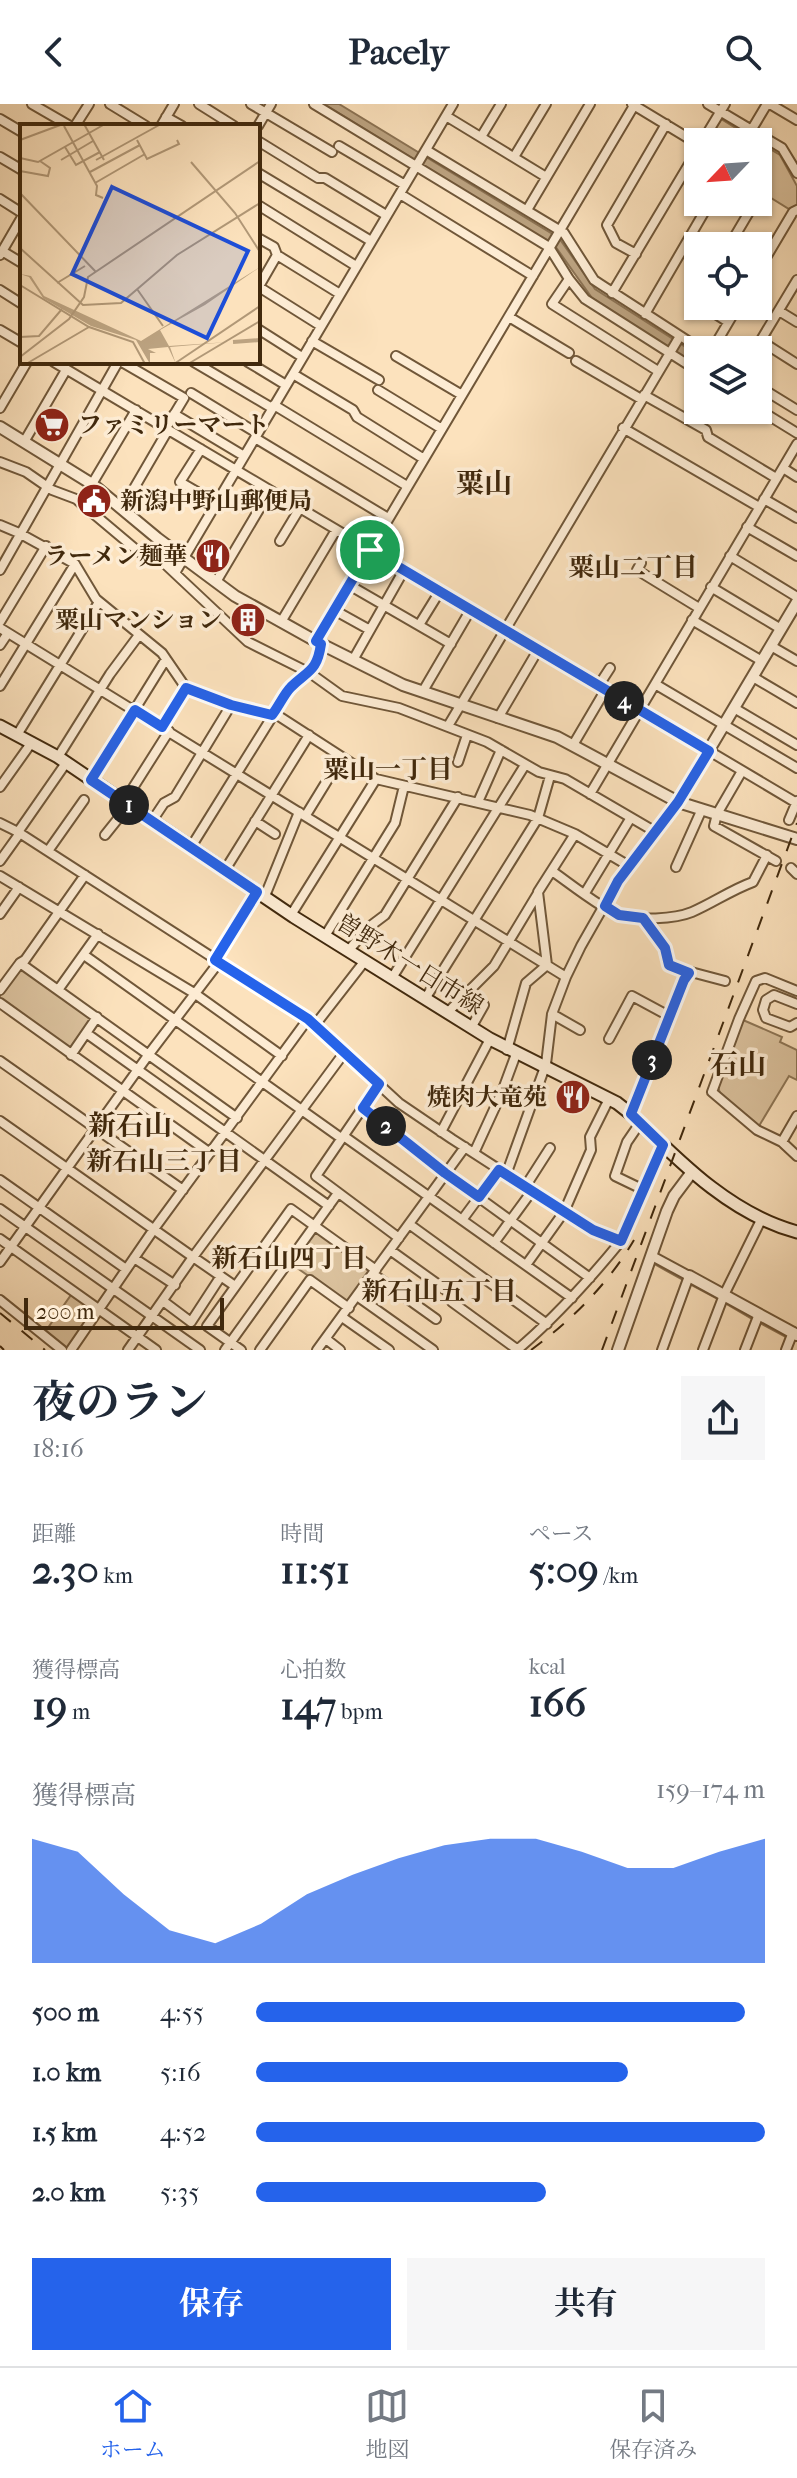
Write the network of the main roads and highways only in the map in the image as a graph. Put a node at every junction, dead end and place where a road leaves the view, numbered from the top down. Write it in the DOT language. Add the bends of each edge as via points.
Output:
graph roads {
  1 [pos="0,726"];
  2 [pos="797,1232"];
  1 -- 2 [label="main road, 曽野木一日市線" via="62,760 291,915 471,1028 609,1099 714,1192"];
}
